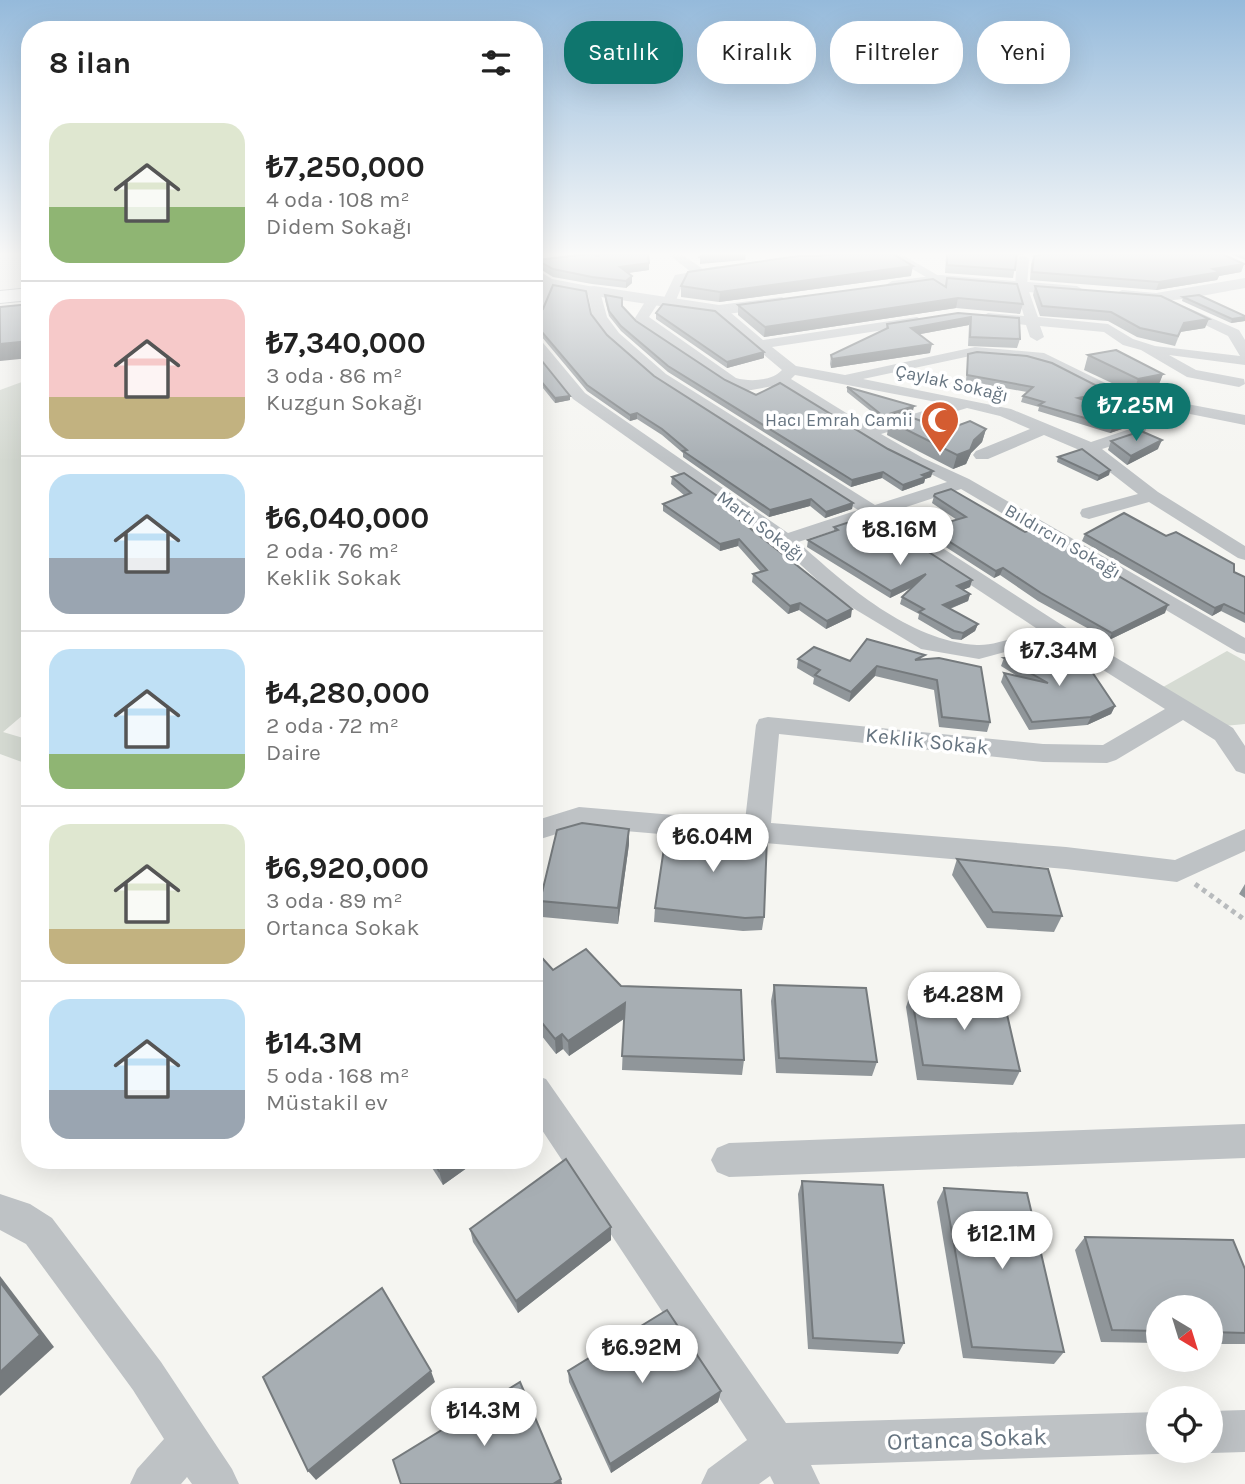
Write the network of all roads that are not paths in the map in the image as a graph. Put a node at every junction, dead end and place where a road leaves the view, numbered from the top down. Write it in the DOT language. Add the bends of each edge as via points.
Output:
graph roads {
  1 [pos="604,323"];
  2 [pos="649,323"];
  3 [pos="736,323"];
  4 [pos="897,323"];
  5 [pos="1032,323"];
  6 [pos="1048,323"];
  7 [pos="1212,323"];
  8 [pos="1240,338"];
  9 [pos="762,344"];
  10 [pos="1146,347"];
  11 [pos="543,352"];
  12 [pos="1245,353"];
  13 [pos="1044,357"];
  14 [pos="1223,358"];
  15 [pos="1245,361"];
  16 [pos="787,375"];
  17 [pos="841,380"];
  18 [pos="967,403"];
  19 [pos="1166,405"];
  20 [pos="1245,421"];
  21 [pos="1041,430"];
  22 [pos="868,432"];
  23 [pos="1090,448"];
  24 [pos="982,455"];
  25 [pos="963,483"];
  26 [pos="1152,496"];
  27 [pos="875,513"];
  28 [pos="1088,513"];
  29 [pos="785,540"];
  30 [pos="1245,554"];
  31 [pos="1057,632"];
  32 [pos="1245,647"];
  33 [pos="1181,710"];
  34 [pos="1234,734"];
  35 [pos="1245,765"];
  36 [pos="543,828"];
  37 [pos="757,831"];
  38 [pos="1245,839"];
  39 [pos="543,1103"];
  40 [pos="1245,1141"];
  41 [pos="729,1160"];
  42 [pos="0,1212"];
  43 [pos="1245,1431"];
  44 [pos="1223,1432"];
  45 [pos="1146,1433"];
  46 [pos="190,1442"];
  47 [pos="776,1445"];
  48 [pos="152,1484"];
  49 [pos="217,1484"];
  50 [pos="723,1484"];
  51 [pos="798,1484"];
  1 -- 27 [label="street" via="661,377"];
  2 -- 16 [label="street" via="730,381 746,386"];
  3 -- 9 [label="street"];
  4 -- 9 [label="street"];
  5 -- 13 [label="street"];
  6 -- 10 [label="street" via="1108,328 1128,342"];
  7 -- 8 [label="street"];
  8 -- 12 [label="street"];
  9 -- 16 [label="street"];
  10 -- 14 [label="street"];
  10 -- 14 [label="street" via="1192,374 1239,382"];
  11 -- 29 [label="street, Martı Sokağı" via="579,396"];
  13 -- 17 [label="street" via="975,351"];
  13 -- 23 [label="street" via="1138,405 1143,419 1137,432"];
  14 -- 15 [label="street"];
  16 -- 17 [label="street, Çaylak Sokağı"];
  16 -- 22 [label="street, Bıldırcın Sokağı"];
  17 -- 18 [label="street, Çaylak Sokağı"];
  18 -- 21 [label="street, Çaylak Sokağı" via="1005,412"];
  18 -- 22 [label="street"];
  19 -- 20 [label="street"];
  21 -- 23 [label="street, Çaylak Sokağı"];
  21 -- 24 [label="street"];
  22 -- 25 [label="street, Bıldırcın Sokağı"];
  23 -- 26 [label="street, Çaylak Sokağı"];
  25 -- 27 [label="street"];
  25 -- 32 [label="street, Bıldırcın Sokağı"];
  26 -- 28 [label="street"];
  26 -- 30 [label="street, Çaylak Sokağı"];
  27 -- 29 [label="street"];
  27 -- 31 [label="street"];
  29 -- 31 [label="street, Martı Sokağı" via="845,595 929,644 979,652"];
  31 -- 33 [label="street"];
  33 -- 34 [label="street"];
  33 -- 37 [label="street, Keklik Sokak" via="1107,754 1043,753 768,725"];
  34 -- 35 [label="street"];
  36 -- 37 [label="street" via="579,817"];
  37 -- 38 [label="street" via="1177,871"];
  39 -- 47 [label="street"];
  40 -- 41 [label="street"];
  42 -- 46 [label="street" via="38,1231"];
  43 -- 44 [label="street"];
  45 -- 47 [label="street, Ortanca Sokak"];
  46 -- 48 [label="street"];
  46 -- 49 [label="street"];
  47 -- 50 [label="street"];
  47 -- 51 [label="street"];
}
